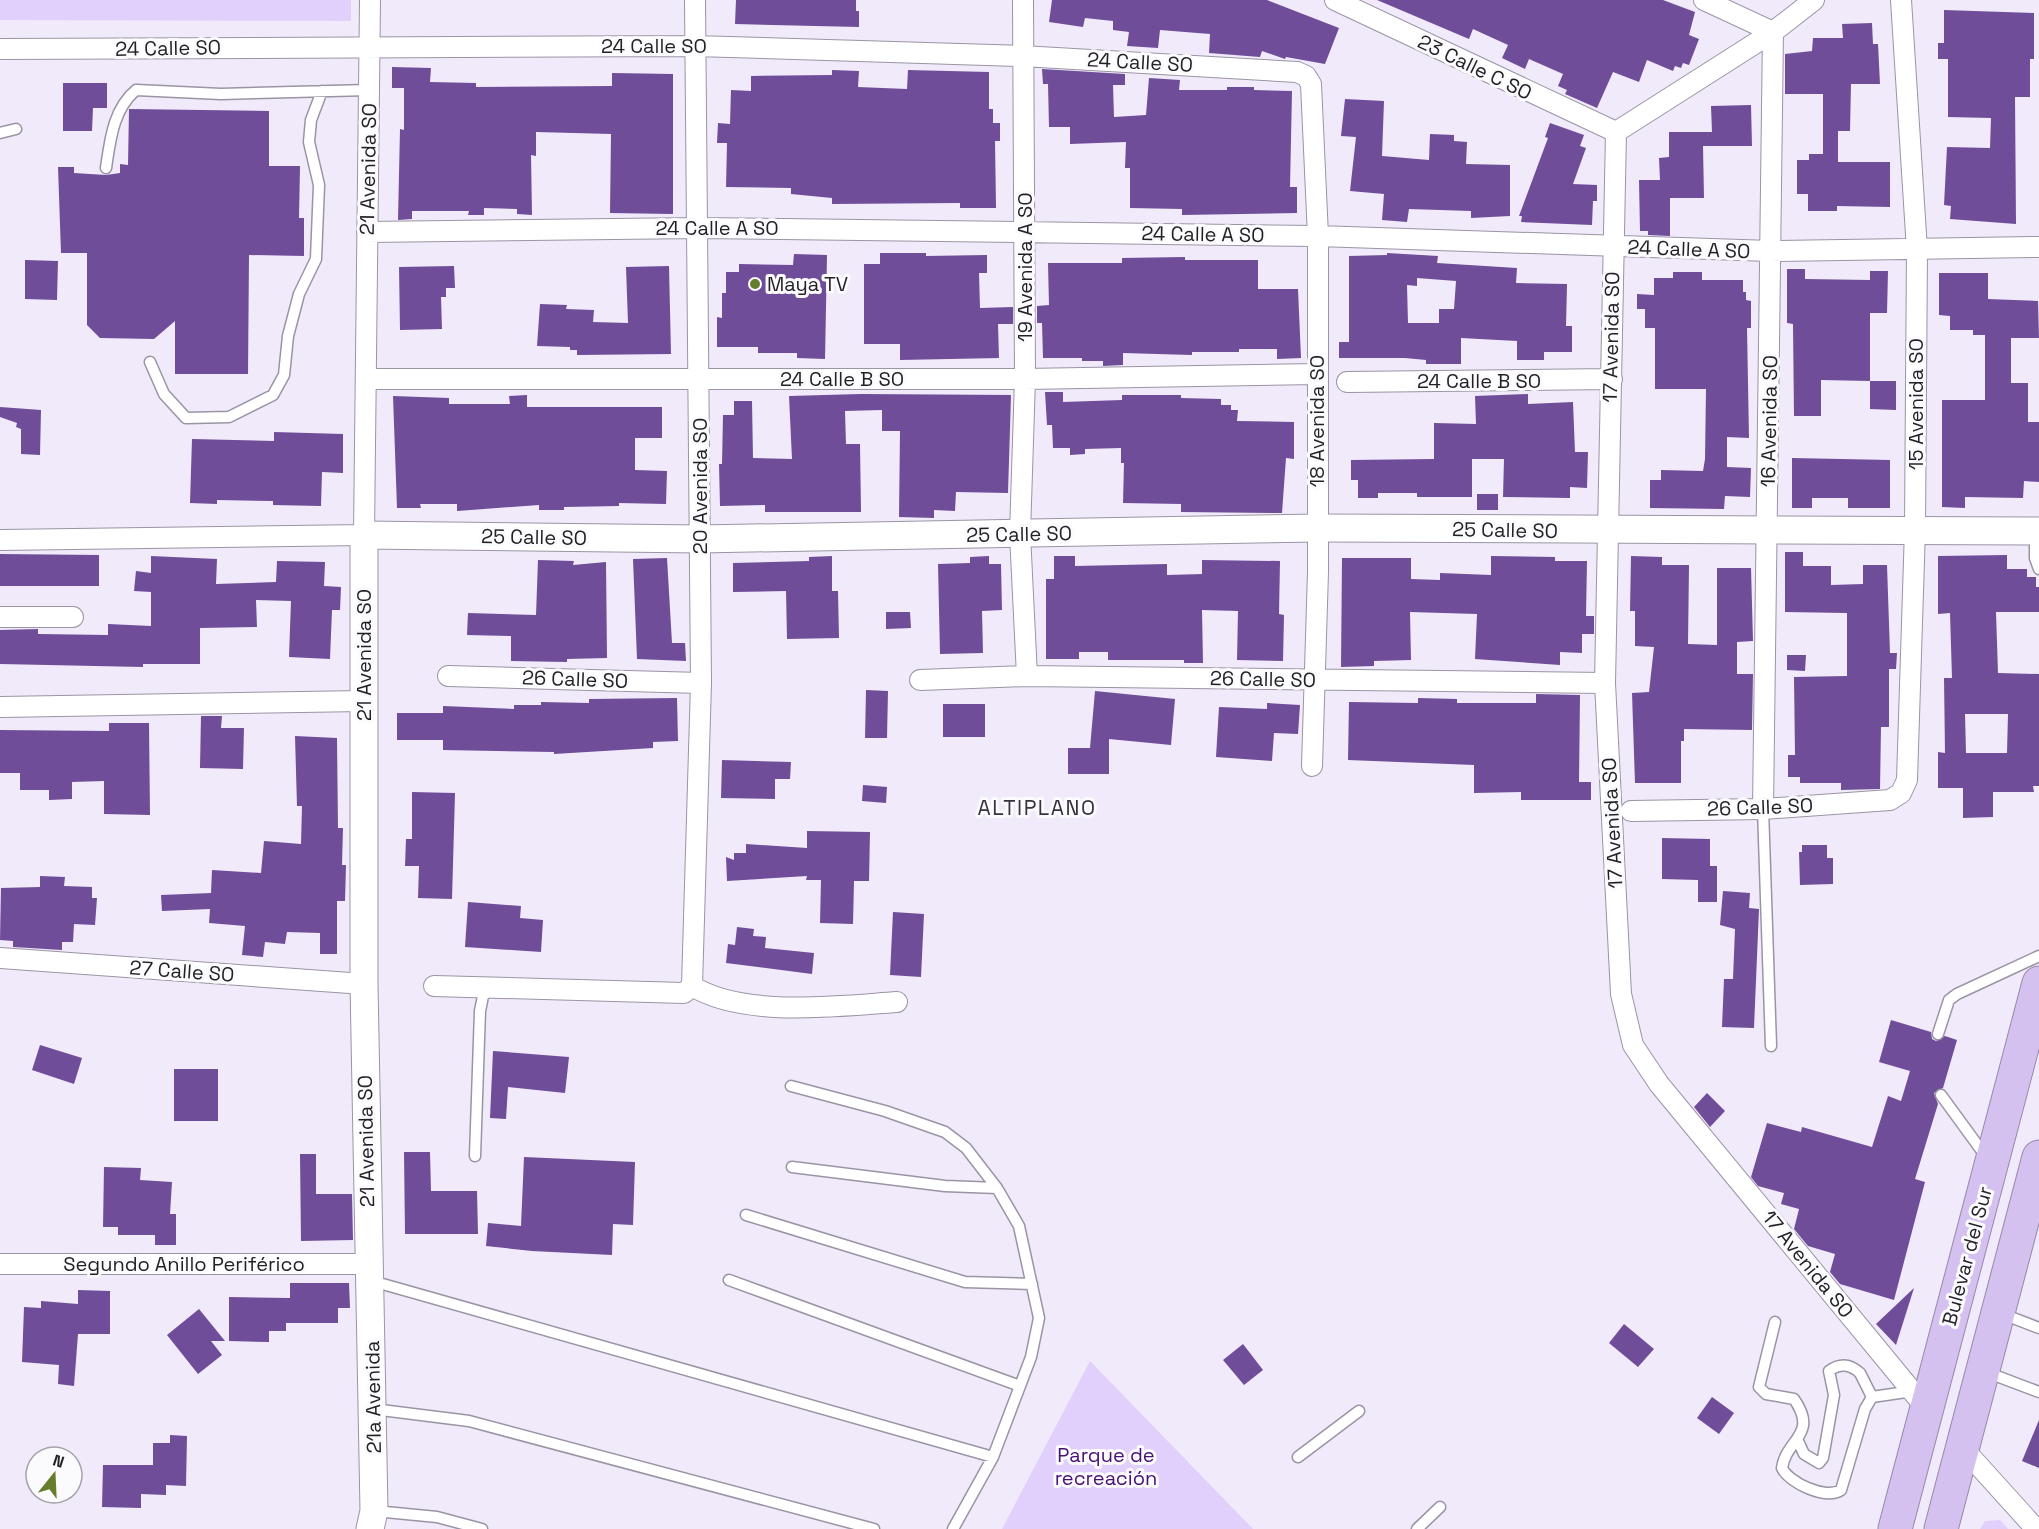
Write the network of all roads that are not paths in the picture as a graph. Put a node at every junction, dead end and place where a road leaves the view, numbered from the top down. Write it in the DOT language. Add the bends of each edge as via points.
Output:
graph roads {
  1 [pos="370,0"];
  2 [pos="695,0"];
  3 [pos="1023,0"];
  4 [pos="1335,0"];
  5 [pos="1704,0"];
  6 [pos="1814,0"];
  7 [pos="1901,0"];
  8 [pos="1773,32"];
  9 [pos="370,46"];
  10 [pos="695,46"];
  11 [pos="0,49"];
  12 [pos="1022,56"];
  13 [pos="1306,76"];
  14 [pos="369,90"];
  15 [pos="322,91"];
  16 [pos="16,129"];
  17 [pos="1616,132"];
  18 [pos="0,133"];
  19 [pos="105,168"];
  20 [pos="699,228"];
  21 [pos="1025,231"];
  22 [pos="368,232"];
  23 [pos="1318,236"];
  24 [pos="1611,246"];
  25 [pos="2039,247"];
  26 [pos="1917,250"];
  27 [pos="1771,251"];
  28 [pos="150,362"];
  29 [pos="1318,374"];
  30 [pos="366,379"];
  31 [pos="701,379"];
  32 [pos="1025,379"];
  33 [pos="1611,379"];
  34 [pos="1347,382"];
  35 [pos="1317,528"];
  36 [pos="1915,529"];
  37 [pos="1768,530"];
  38 [pos="1608,531"];
  39 [pos="2037,531"];
  40 [pos="1020,534"];
  41 [pos="364,535"];
  42 [pos="700,539"];
  43 [pos="0,540"];
  44 [pos="2039,569"];
  45 [pos="0,617"];
  46 [pos="73,617"];
  47 [pos="448,676"];
  48 [pos="1027,676"];
  49 [pos="920,680"];
  50 [pos="1316,680"];
  51 [pos="702,683"];
  52 [pos="1605,683"];
  53 [pos="363,701"];
  54 [pos="0,707"];
  55 [pos="1312,766"];
  56 [pos="1890,800"];
  57 [pos="1763,809"];
  58 [pos="1630,811"];
  59 [pos="2039,956"];
  60 [pos="0,958"];
  61 [pos="693,979"];
  62 [pos="2039,983"];
  63 [pos="364,984"];
  64 [pos="434,986"];
  65 [pos="495,986"];
  66 [pos="897,1002"];
  67 [pos="1938,1034"];
  68 [pos="1771,1046"];
  69 [pos="791,1086"];
  70 [pos="1941,1095"];
  71 [pos="475,1156"];
  72 [pos="2039,1157"];
  73 [pos="1991,1164"];
  74 [pos="792,1167"];
  75 [pos="997,1188"];
  76 [pos="746,1215"];
  77 [pos="0,1264"];
  78 [pos="370,1273"];
  79 [pos="729,1280"];
  80 [pos="1032,1284"];
  81 [pos="1997,1312"];
  82 [pos="1775,1322"];
  83 [pos="2039,1328"];
  84 [pos="1982,1371"];
  85 [pos="1020,1386"];
  86 [pos="2039,1392"];
  87 [pos="1872,1397"];
  88 [pos="1920,1400"];
  89 [pos="373,1409"];
  90 [pos="1359,1411"];
  91 [pos="1798,1441"];
  92 [pos="1961,1446"];
  93 [pos="993,1457"];
  94 [pos="1298,1457"];
  95 [pos="1440,1507"];
  96 [pos="372,1520"];
  97 [pos="482,1529"];
  98 [pos="874,1529"];
  99 [pos="953,1529"];
  100 [pos="1417,1529"];
  101 [pos="1895,1529"];
  102 [pos="1941,1529"];
  103 [pos="2036,1529"];
  1 -- 9 [label="street"];
  2 -- 10 [label="street, 20 Avenida SO"];
  3 -- 12 [label="street, 19 Avenida A SO"];
  4 -- 17 [label="street, 23 Calle C SO"];
  5 -- 8 [label="street"];
  6 -- 8 [label="street"];
  7 -- 26 [label="street, 15 Avenida SO"];
  8 -- 17 [label="street"];
  8 -- 27 [label="street, 16 Avenida SO"];
  9 -- 10 [label="street, 24 Calle SO"];
  9 -- 11 [label="street, 24 Calle SO"];
  9 -- 14 [label="street, 21 Avenida SO"];
  10 -- 12 [label="street, 24 Calle SO"];
  10 -- 20 [label="street, 20 Avenida SO"];
  12 -- 13 [label="street, 24 Calle SO" via="1297,72"];
  12 -- 21 [label="street, 19 Avenida A SO"];
  13 -- 23 [label="street, 18 Avenida SO" via="1311,84"];
  14 -- 15 [label="lane"];
  14 -- 22 [label="street, 21 Avenida SO"];
  15 -- 19 [label="lane" via="221,94 136,90 118,114"];
  15 -- 28 [label="lane" via="311,120 309,142 319,185 316,258 299,294 288,336 284,375 273,395 229,417 186,418 164,394"];
  16 -- 18 [label="lane"];
  17 -- 24 [label="street, 17 Avenida SO"];
  20 -- 21 [label="street, 24 Calle A SO"];
  20 -- 22 [label="street, 24 Calle A SO"];
  20 -- 31 [label="street, 20 Avenida SO"];
  21 -- 23 [label="street, 24 Calle A SO"];
  21 -- 32 [label="street, 19 Avenida A SO"];
  22 -- 30 [label="street, 21 Avenida SO"];
  23 -- 24 [label="street, 24 Calle A SO"];
  23 -- 29 [label="street, 18 Avenida SO"];
  24 -- 27 [label="street, 24 Calle A SO"];
  24 -- 33 [label="street, 17 Avenida SO"];
  25 -- 26 [label="street, 24 Calle A SO"];
  26 -- 27 [label="street, 24 Calle A SO"];
  26 -- 36 [label="street, 15 Avenida SO"];
  27 -- 37 [label="street, 16 Avenida SO"];
  29 -- 32 [label="street, 24 Calle B SO"];
  29 -- 35 [label="street, 18 Avenida SO"];
  30 -- 31 [label="street, 24 Calle B SO"];
  30 -- 41 [label="street, 21 Avenida SO"];
  31 -- 32 [label="street, 24 Calle B SO"];
  31 -- 42 [label="street, 20 Avenida SO"];
  32 -- 40 [label="street, 19 Avenida A SO"];
  33 -- 34 [label="street, 24 Calle B SO"];
  33 -- 38 [label="street, 17 Avenida SO"];
  35 -- 38 [label="street, 25 Calle SO"];
  35 -- 40 [label="street, 25 Calle SO"];
  35 -- 50 [label="street, 18 Avenida SO"];
  36 -- 37 [label="street, 25 Calle SO"];
  36 -- 39 [label="street, 25 Calle SO"];
  36 -- 56 [label="street, 15 Avenida SO" via="1907,780 1901,793"];
  37 -- 38 [label="street, 25 Calle SO"];
  37 -- 57 [label="street, 16 Avenida SO"];
  38 -- 52 [label="street, 17 Avenida SO"];
  39 -- 44 [label="lane" via="2035,558"];
  40 -- 42 [label="street, 25 Calle SO"];
  40 -- 48 [label="street, 19 Avenida A SO"];
  41 -- 42 [label="street, 25 Calle SO"];
  41 -- 43 [label="street, 25 Calle SO"];
  41 -- 53 [label="street, 21 Avenida SO"];
  42 -- 51 [label="street, 20 Avenida SO"];
  45 -- 46 [label="street"];
  47 -- 51 [label="street, 26 Calle SO"];
  48 -- 49 [label="street, 26 Calle SO"];
  48 -- 50 [label="street, 26 Calle SO"];
  50 -- 52 [label="street, 26 Calle SO"];
  50 -- 55 [label="street, 18 Avenida SO"];
  51 -- 61 [label="street, 20 Avenida SO"];
  52 -- 88 [label="street, 17 Avenida SO" via="1621,993 1633,1045 1659,1084"];
  53 -- 54 [label="street"];
  53 -- 63 [label="street, 21 Avenida SO"];
  56 -- 57 [label="street, 26 Calle SO"];
  57 -- 58 [label="street, 26 Calle SO"];
  57 -- 68 [label="lane"];
  59 -- 67 [label="lane" via="1949,1000"];
  60 -- 63 [label="street, 27 Calle SO"];
  61 -- 65 [label="street" via="684,993"];
  61 -- 66 [label="street" via="705,994 735,1002 802,1008"];
  62 -- 73 [label="highway, Bulevar del Sur"];
  63 -- 78 [label="street, 21 Avenida SO"];
  64 -- 65 [label="street"];
  65 -- 71 [label="lane" via="483,996 480,1011"];
  69 -- 75 [label="lane" via="945,1132 966,1148"];
  70 -- 73 [label="lane"];
  72 -- 81 [label="highway"];
  73 -- 88 [label="highway, Bulevar del Sur"];
  74 -- 75 [label="lane" via="945,1186"];
  75 -- 80 [label="lane" via="1019,1226"];
  76 -- 80 [label="lane" via="965,1282"];
  77 -- 78 [label="street, Segundo Anillo Periférico"];
  78 -- 89 [label="street, 21a Avenida"];
  78 -- 93 [label="lane"];
  79 -- 85 [label="lane"];
  80 -- 85 [label="lane" via="1039,1318"];
  81 -- 83 [label="lane"];
  81 -- 84 [label="highway"];
  82 -- 91 [label="lane" via="1759,1388 1766,1394 1794,1399 1803,1426"];
  84 -- 86 [label="lane"];
  84 -- 92 [label="highway"];
  85 -- 93 [label="lane"];
  87 -- 88 [label="lane"];
  87 -- 91 [label="lane" via="1860,1372 1836,1365 1829,1371 1834,1395 1819,1463 1804,1454"];
  87 -- 91 [label="lane" via="1838,1493 1804,1485 1784,1473 1783,1460"];
  88 -- 101 [label="highway, Bulevar del Sur"];
  89 -- 96 [label="street, 21a Avenida"];
  89 -- 98 [label="lane" via="469,1421"];
  90 -- 94 [label="lane"];
  92 -- 102 [label="highway"];
  92 -- 103 [label="street"];
  93 -- 99 [label="lane"];
  95 -- 100 [label="lane"];
  96 -- 97 [label="lane" via="437,1517"];
}
